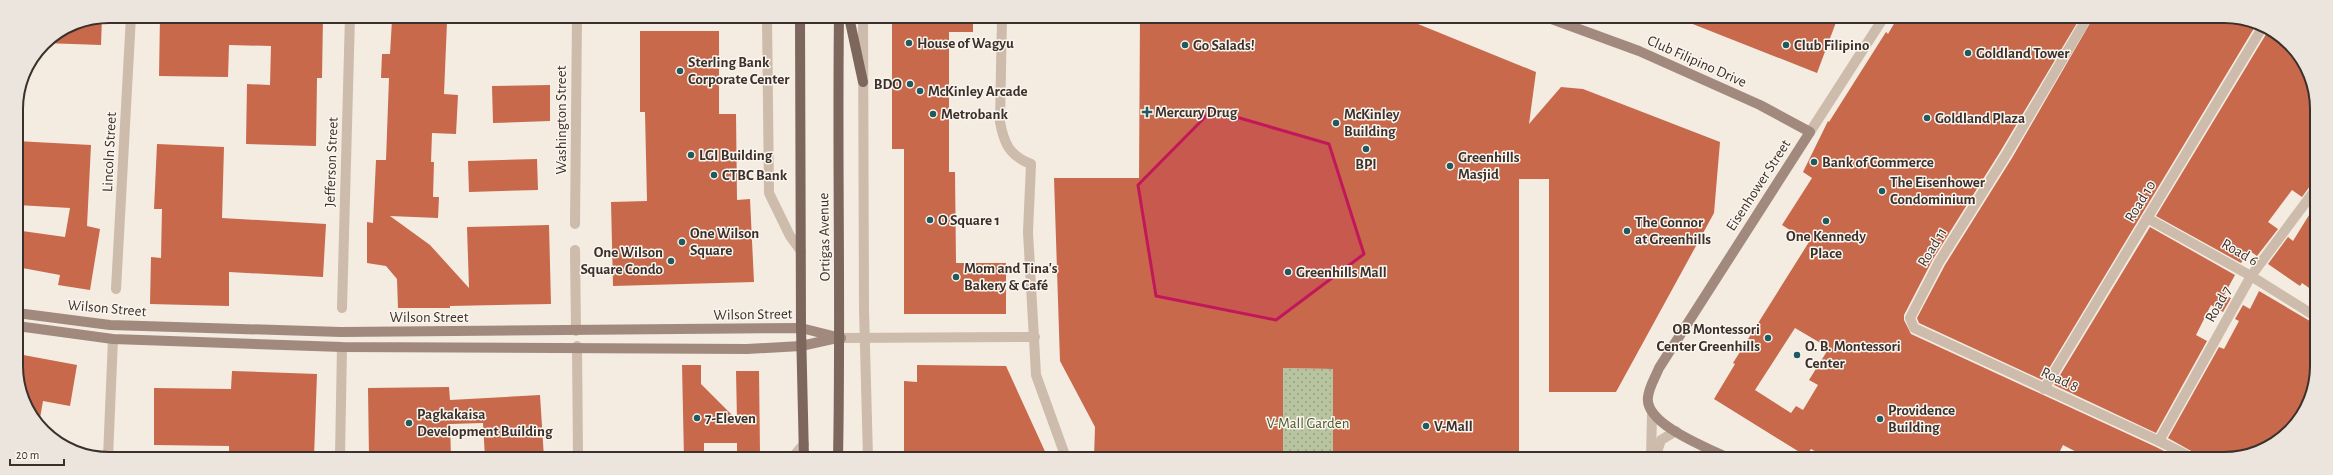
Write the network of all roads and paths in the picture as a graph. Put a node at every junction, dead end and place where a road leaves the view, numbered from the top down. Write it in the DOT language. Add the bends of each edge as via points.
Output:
graph roads {
  1 [pos="131,23"];
  2 [pos="350,23"];
  3 [pos="577,23"];
  4 [pos="767,23"];
  5 [pos="800,23"];
  6 [pos="838,23"];
  7 [pos="850,23"];
  8 [pos="863,23"];
  9 [pos="1002,23"];
  10 [pos="1562,23"];
  11 [pos="1880,23"];
  12 [pos="2084,23"];
  13 [pos="2260,31"];
  14 [pos="863,82"];
  15 [pos="1810,132"];
  16 [pos="2310,197"];
  17 [pos="2147,218"];
  18 [pos="575,224"];
  19 [pos="575,250"];
  20 [pos="801,251"];
  21 [pos="2251,276"];
  22 [pos="116,289"];
  23 [pos="342,308"];
  24 [pos="2310,313"];
  25 [pos="23,314"];
  26 [pos="23,327"];
  27 [pos="801,328"];
  28 [pos="1914,328"];
  29 [pos="576,331"];
  30 [pos="866,337"];
  31 [pos="1035,337"];
  32 [pos="841,338"];
  33 [pos="113,339"];
  34 [pos="577,346"];
  35 [pos="801,346"];
  36 [pos="342,347"];
  37 [pos="2044,389"];
  38 [pos="1652,414"];
  39 [pos="1676,431"];
  40 [pos="2159,441"];
  41 [pos="804,444"];
  42 [pos="108,452"];
  43 [pos="340,452"];
  44 [pos="578,452"];
  45 [pos="797,452"];
  46 [pos="804,452"];
  47 [pos="838,452"];
  48 [pos="868,452"];
  49 [pos="1064,452"];
  50 [pos="1651,452"];
  51 [pos="1657,452"];
  52 [pos="1716,452"];
  53 [pos="2180,452"];
  1 -- 22 [label="street, Lincoln Street"];
  2 -- 23 [label="street, Jefferson Street"];
  3 -- 18 [label="street, Washington Street"];
  4 -- 20 [label="street" via="769,193 790,236"];
  5 -- 20 [label="main road, Ortigas Avenue"];
  6 -- 32 [label="main road, Ortigas Avenue" via="838,253"];
  7 -- 14 [label="main road"];
  8 -- 14 [label="street"];
  9 -- 31 [label="street" via="1002,136 1006,147 1015,157 1031,164 1028,232"];
  10 -- 15 [label="main road, Club Filipino Drive" via="1646,54 1760,105"];
  11 -- 15 [label="street, Eisenhower Street"];
  12 -- 28 [label="street, Road 11" via="1939,262 1910,318"];
  13 -- 17 [label="street, Road 10"];
  14 -- 30 [label="street"];
  15 -- 38 [label="main road, Eisenhower Street" via="1659,368 1648,399"];
  16 -- 21 [label="street, Road 7"];
  17 -- 21 [label="street, Road 6"];
  17 -- 37 [label="street, Road 10"];
  19 -- 29 [label="street"];
  20 -- 27 [label="main road, Ortigas Avenue"];
  21 -- 24 [label="street, Road 6"];
  21 -- 40 [label="street, Road 7"];
  25 -- 29 [label="main road, Wilson Street" via="118,326 341,332"];
  26 -- 33 [label="main road, Wilson Street"];
  27 -- 29 [label="main road, Wilson Street"];
  27 -- 32 [label="main road, Wilson Street"];
  27 -- 35 [label="main road, Ortigas Avenue"];
  28 -- 37 [label="street, Road 8"];
  30 -- 31 [label="street, Wilson Street"];
  30 -- 32 [label="street, Wilson Street"];
  30 -- 48 [label="street"];
  31 -- 49 [label="street" via="1036,375"];
  32 -- 35 [label="main road, Wilson Street"];
  32 -- 47 [label="main road, Ortigas Avenue"];
  33 -- 36 [label="main road, Wilson Street"];
  33 -- 42 [label="street"];
  34 -- 35 [label="main road, Wilson Street" via="747,349"];
  34 -- 36 [label="main road, Wilson Street"];
  34 -- 44 [label="street"];
  35 -- 41 [label="main road, Ortigas Avenue"];
  36 -- 43 [label="street"];
  37 -- 40 [label="street, Road 8"];
  38 -- 39 [label="main road"];
  38 -- 50 [label="street"];
  39 -- 51 [label="street" via="1661,440"];
  39 -- 52 [label="main road"];
  40 -- 53 [label="street, Road 8"];
  41 -- 45 [label="street"];
  41 -- 46 [label="main road, Ortigas Avenue"];
}
